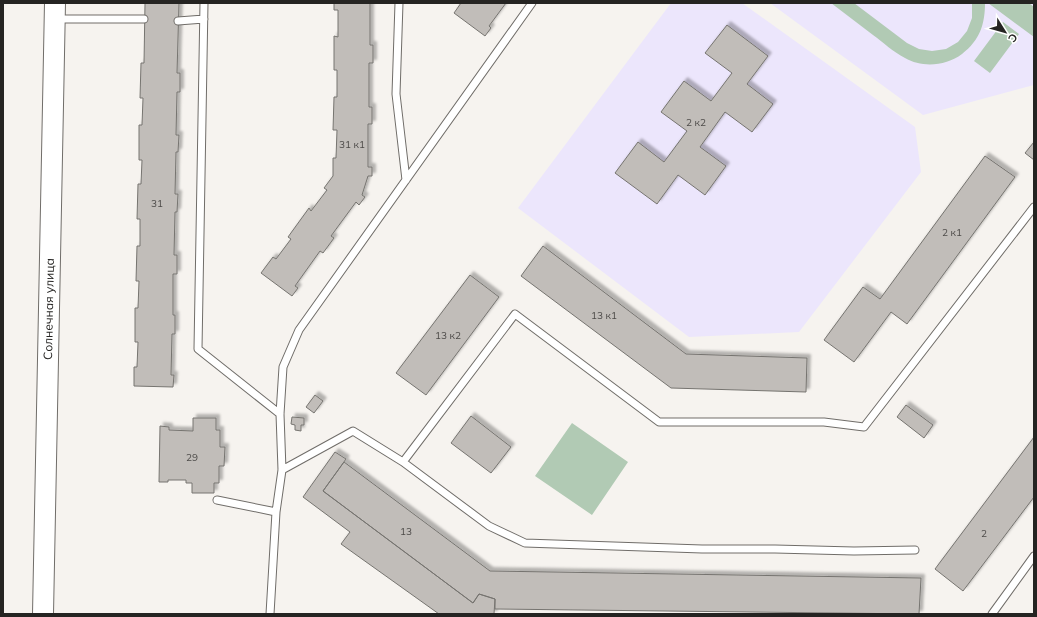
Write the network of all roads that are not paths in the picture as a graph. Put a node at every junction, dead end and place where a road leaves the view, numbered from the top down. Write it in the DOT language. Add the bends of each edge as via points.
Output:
graph roads {
  1 [pos="204,3"];
  2 [pos="399,3"];
  3 [pos="532,3"];
  4 [pos="55,11"];
  5 [pos="144,19"];
  6 [pos="204,19"];
  7 [pos="178,20"];
  8 [pos="406,180"];
  9 [pos="1034,207"];
  10 [pos="280,414"];
  11 [pos="403,462"];
  12 [pos="282,470"];
  13 [pos="217,500"];
  14 [pos="276,512"];
  15 [pos="915,550"];
  16 [pos="1034,556"];
  17 [pos="43,614"];
  18 [pos="270,614"];
  19 [pos="992,614"];
  1 -- 6 [label="lane"];
  2 -- 8 [label="lane" via="396,94"];
  3 -- 8 [label="lane"];
  4 -- 5 [label="lane"];
  4 -- 17 [label="main road, Солнечная улица"];
  6 -- 7 [label="lane"];
  6 -- 10 [label="lane" via="198,349"];
  8 -- 10 [label="lane" via="299,330 283,367"];
  9 -- 11 [label="lane" via="864,427 824,422 659,422 515,314"];
  10 -- 12 [label="lane"];
  11 -- 12 [label="lane" via="353,431"];
  11 -- 15 [label="lane" via="489,526 525,543 702,549"];
  12 -- 14 [label="lane"];
  13 -- 14 [label="lane"];
  14 -- 18 [label="lane"];
  16 -- 19 [label="lane"];
}
